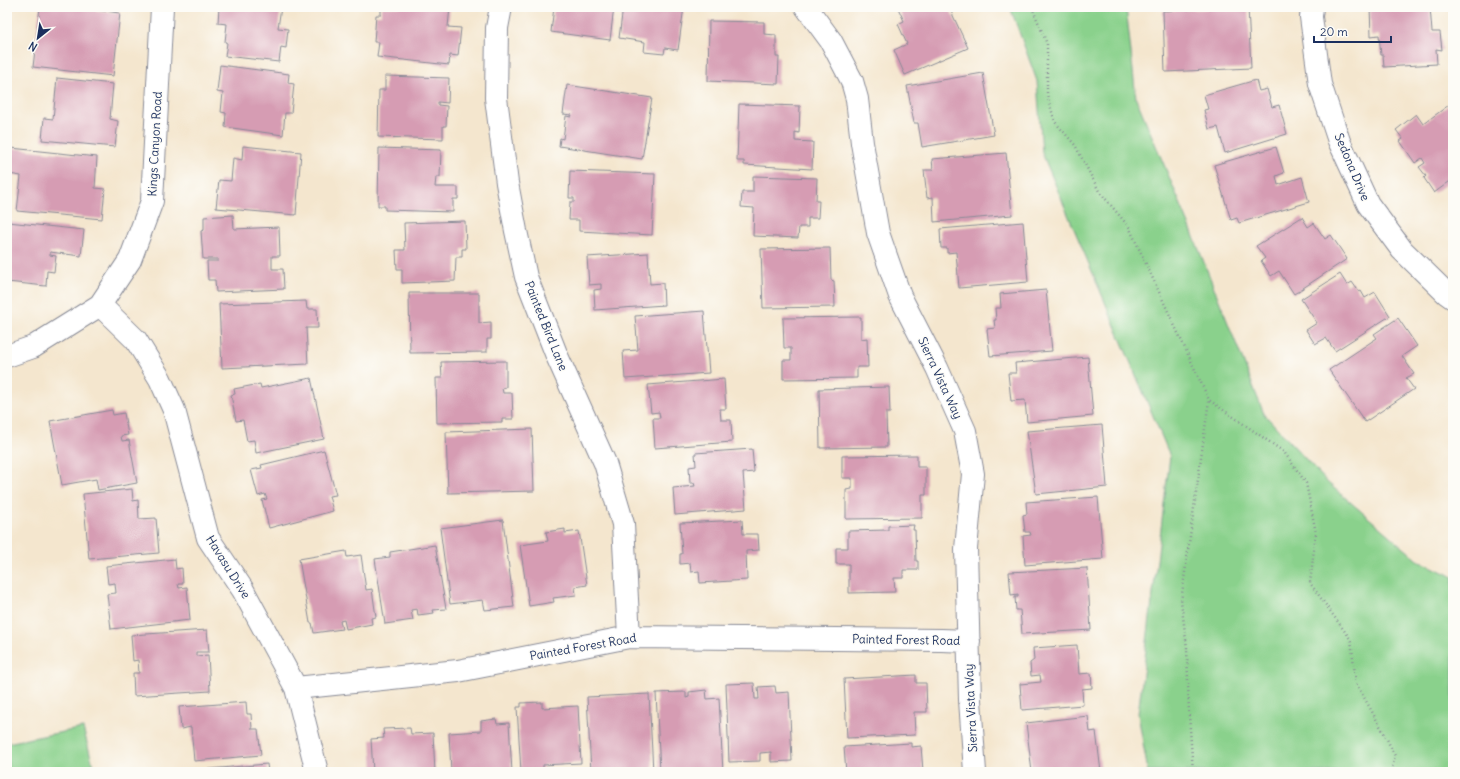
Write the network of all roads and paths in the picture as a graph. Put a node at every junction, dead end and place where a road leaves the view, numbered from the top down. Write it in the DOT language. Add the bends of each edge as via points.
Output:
graph roads {
  1 [pos="162,7"];
  2 [pos="501,7"];
  3 [pos="806,7"];
  4 [pos="1032,7"];
  5 [pos="1312,7"];
  6 [pos="1453,298"];
  7 [pos="100,304"];
  8 [pos="7,356"];
  9 [pos="1209,400"];
  10 [pos="629,637"];
  11 [pos="968,642"];
  12 [pos="296,688"];
  13 [pos="317,772"];
  14 [pos="975,772"];
  15 [pos="1193,772"];
  16 [pos="1391,772"];
  1 -- 7 [label="street, Kings Canyon Road" via="152,201 130,260"];
  2 -- 10 [label="street, Painted Bird Lane" via="497,28 496,98 516,231 526,278 557,356 605,463 622,524"];
  3 -- 11 [label="street, Sierra Vista Way" via="831,41 852,81 878,233 900,296 937,368 965,431 973,474 966,549"];
  4 -- 9 [label="path" via="1047,44 1047,95 1055,122 1075,145 1099,191 1129,227"];
  5 -- 6 [label="street, Sedona Drive" via="1311,17 1320,84 1339,141 1368,204 1402,250"];
  7 -- 8 [label="street, Kings Canyon Road" via="33,347"];
  7 -- 12 [label="street, Havasu Drive" via="136,340 160,379 174,410 208,538 243,590"];
  9 -- 15 [label="path" via="1181,601 1187,648 1188,714"];
  9 -- 16 [label="path" via="1284,452 1306,483 1316,533 1310,583 1351,640 1356,683 1395,756"];
  10 -- 11 [label="street, Painted Forest Road"];
  10 -- 12 [label="street, Painted Forest Road" via="458,672"];
  11 -- 14 [label="street, Sierra Vista Way"];
  12 -- 13 [label="street, Havasu Drive"];
}
